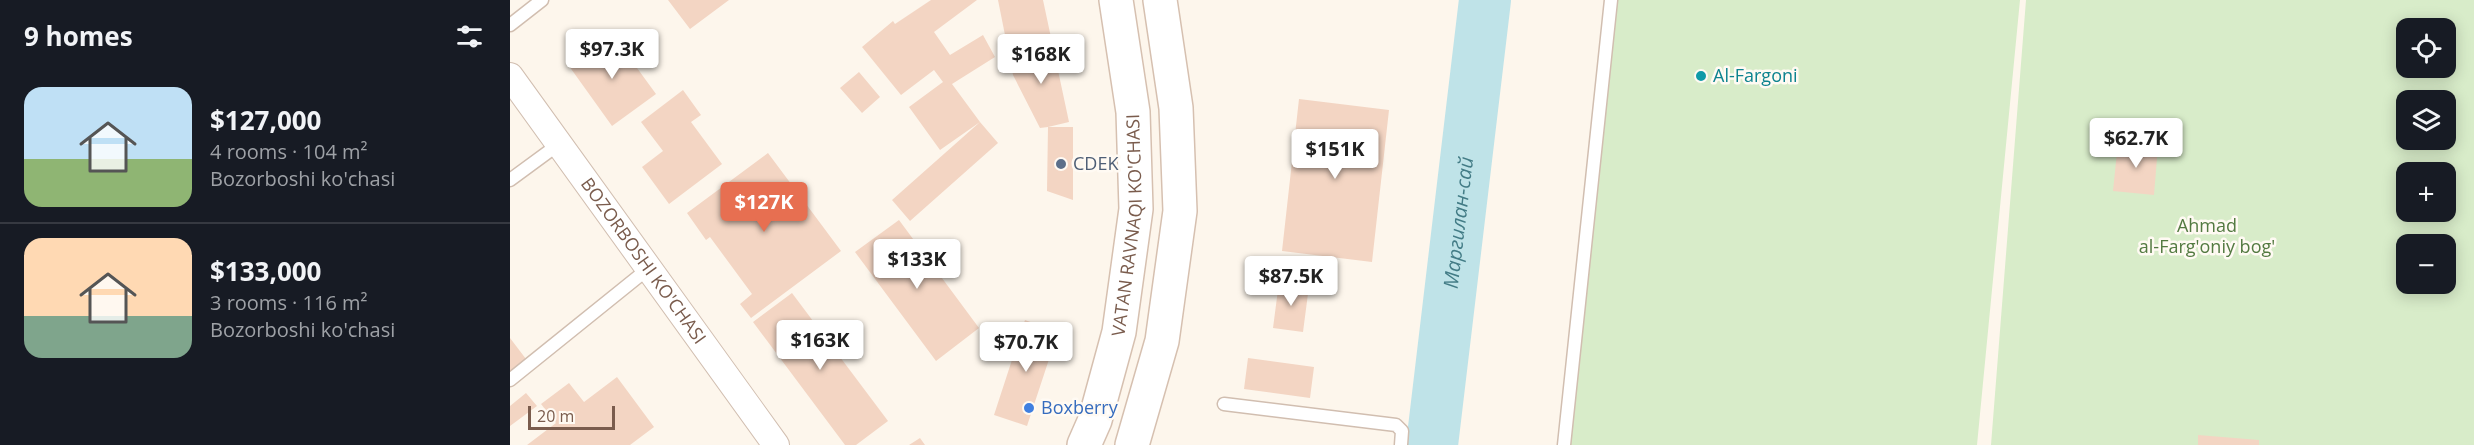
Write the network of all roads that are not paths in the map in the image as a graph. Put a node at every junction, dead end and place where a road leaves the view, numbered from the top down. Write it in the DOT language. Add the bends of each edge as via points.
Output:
graph roads {
  1 [pos="542,0"];
  2 [pos="1116,0"];
  3 [pos="1160,0"];
  4 [pos="1611,0"];
  5 [pos="510,25"];
  6 [pos="510,76"];
  7 [pos="559,144"];
  8 [pos="510,180"];
  9 [pos="649,268"];
  10 [pos="510,380"];
  11 [pos="1224,404"];
  12 [pos="776,445"];
  13 [pos="1084,445"];
  14 [pos="1132,445"];
  15 [pos="1401,445"];
  16 [pos="1564,445"];
  1 -- 5 [label="lane"];
  2 -- 13 [label="main road, VATAN RAVNAQI KO'CHASI" via="1133,112 1136,209 1119,332 1095,420"];
  3 -- 14 [label="main road" via="1176,108 1180,211 1162,341"];
  4 -- 16 [label="lane"];
  6 -- 7 [label="street, BOZORBOSHI KO'CHASI"];
  7 -- 8 [label="lane"];
  7 -- 9 [label="street, BOZORBOSHI KO'CHASI"];
  9 -- 10 [label="lane"];
  9 -- 12 [label="street, BOZORBOSHI KO'CHASI"];
  11 -- 15 [label="lane" via="1396,425 1402,431"];
}
